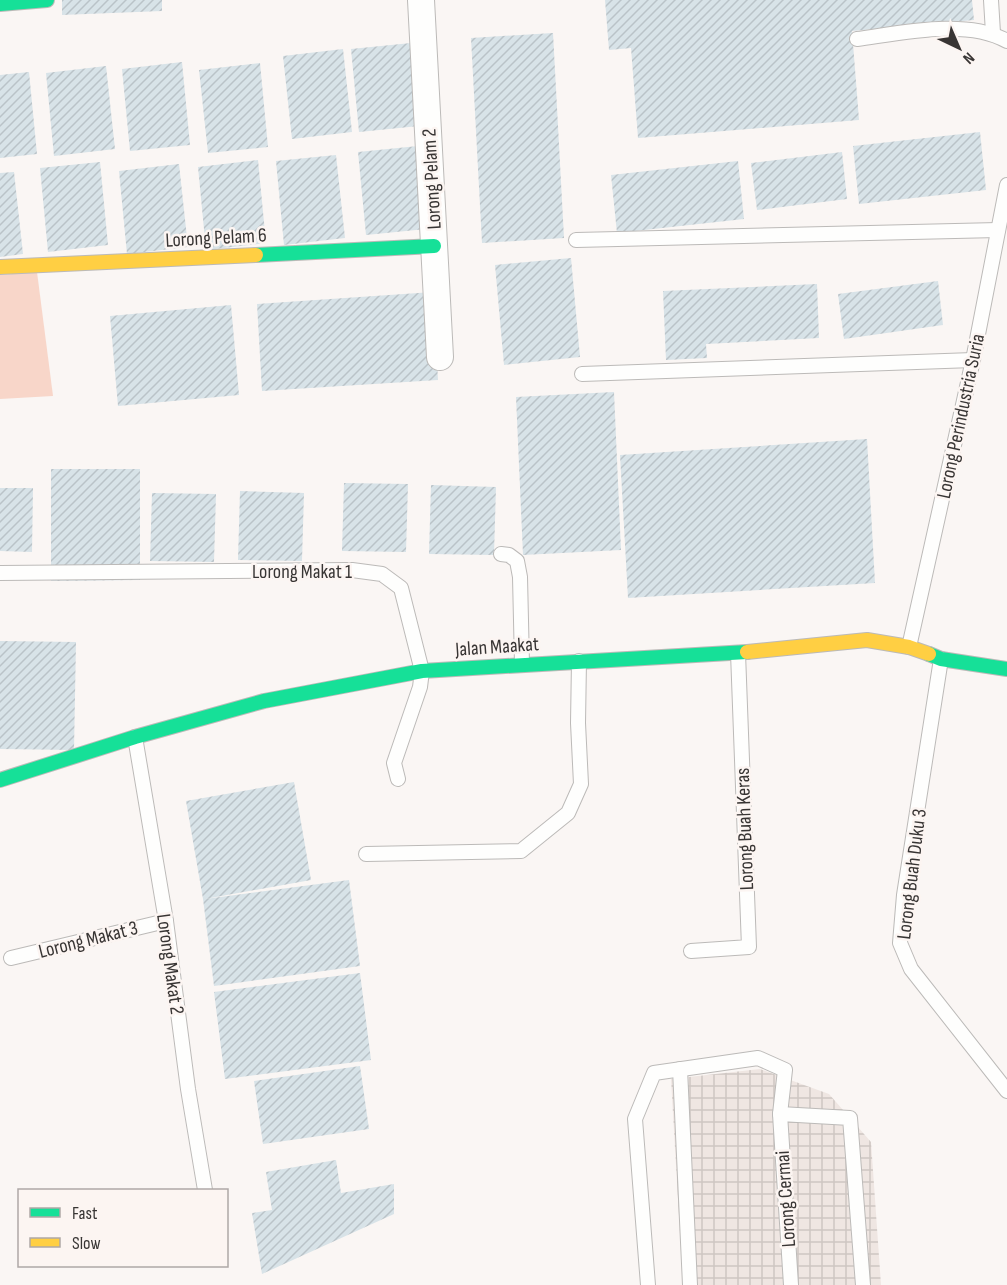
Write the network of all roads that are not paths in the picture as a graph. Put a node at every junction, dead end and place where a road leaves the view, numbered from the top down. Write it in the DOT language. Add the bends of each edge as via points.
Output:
graph roads {
  1 [pos="47,0"];
  2 [pos="421,0"];
  3 [pos="991,0"];
  4 [pos="0,4"];
  5 [pos="993,33"];
  6 [pos="857,39"];
  7 [pos="1007,41"];
  8 [pos="1007,185"];
  9 [pos="998,230"];
  10 [pos="576,240"];
  11 [pos="434,246"];
  12 [pos="0,267"];
  13 [pos="440,357"];
  14 [pos="973,360"];
  15 [pos="582,374"];
  16 [pos="501,554"];
  17 [pos="0,573"];
  18 [pos="909,647"];
  19 [pos="738,653"];
  20 [pos="941,660"];
  21 [pos="579,661"];
  22 [pos="522,664"];
  23 [pos="1007,669"];
  24 [pos="422,671"];
  25 [pos="135,737"];
  26 [pos="398,779"];
  27 [pos="0,780"];
  28 [pos="366,854"];
  29 [pos="166,921"];
  30 [pos="691,951"];
  31 [pos="11,958"];
  32 [pos="680,1069"];
  33 [pos="1007,1091"];
  34 [pos="780,1114"];
  35 [pos="205,1189"];
  36 [pos="648,1285"];
  37 [pos="690,1285"];
  38 [pos="791,1285"];
  39 [pos="863,1285"];
  1 -- 4 [label="street"];
  2 -- 11 [label="street, Lorong Pelam 2"];
  3 -- 5 [label="lane"];
  5 -- 6 [label="lane" via="944,30"];
  5 -- 7 [label="lane"];
  8 -- 9 [label="lane, Lorong Perindustria Suria"];
  9 -- 10 [label="lane"];
  9 -- 14 [label="lane, Lorong Perindustria Suria"];
  11 -- 12 [label="street, Lorong Pelam 6"];
  11 -- 13 [label="street, Lorong Pelam 2"];
  14 -- 15 [label="lane"];
  14 -- 18 [label="lane, Lorong Perindustria Suria"];
  16 -- 22 [label="lane" via="517,561"];
  17 -- 24 [label="lane, Lorong Makat 1" via="352,570 382,574 401,588"];
  18 -- 19 [label="street, Jalan Maakat" via="867,640"];
  18 -- 20 [label="street, Jalan Maakat"];
  19 -- 21 [label="street, Jalan Maakat"];
  19 -- 30 [label="lane, Lorong Buah Keras" via="749,947"];
  20 -- 23 [label="street, Jalan Maakat"];
  20 -- 33 [label="lane, Lorong Buah Duku 3" via="900,943 910,969"];
  21 -- 22 [label="street, Jalan Maakat"];
  21 -- 28 [label="lane" via="581,784 568,813 521,851"];
  22 -- 24 [label="street, Jalan Maakat"];
  24 -- 25 [label="street, Jalan Maakat" via="264,701"];
  24 -- 26 [label="lane, Lorong Makat 1" via="394,763"];
  25 -- 27 [label="street, Jalan Maakat"];
  25 -- 29 [label="lane, Lorong Makat 2"];
  29 -- 31 [label="lane, Lorong Makat 3"];
  29 -- 35 [label="lane, Lorong Makat 2"];
  32 -- 34 [label="lane, Lorong Cermai" via="758,1058 785,1070"];
  32 -- 36 [label="lane" via="654,1073 635,1119"];
  32 -- 37 [label="lane"];
  34 -- 38 [label="lane, Lorong Cermai"];
  34 -- 39 [label="lane" via="850,1118"];
}
